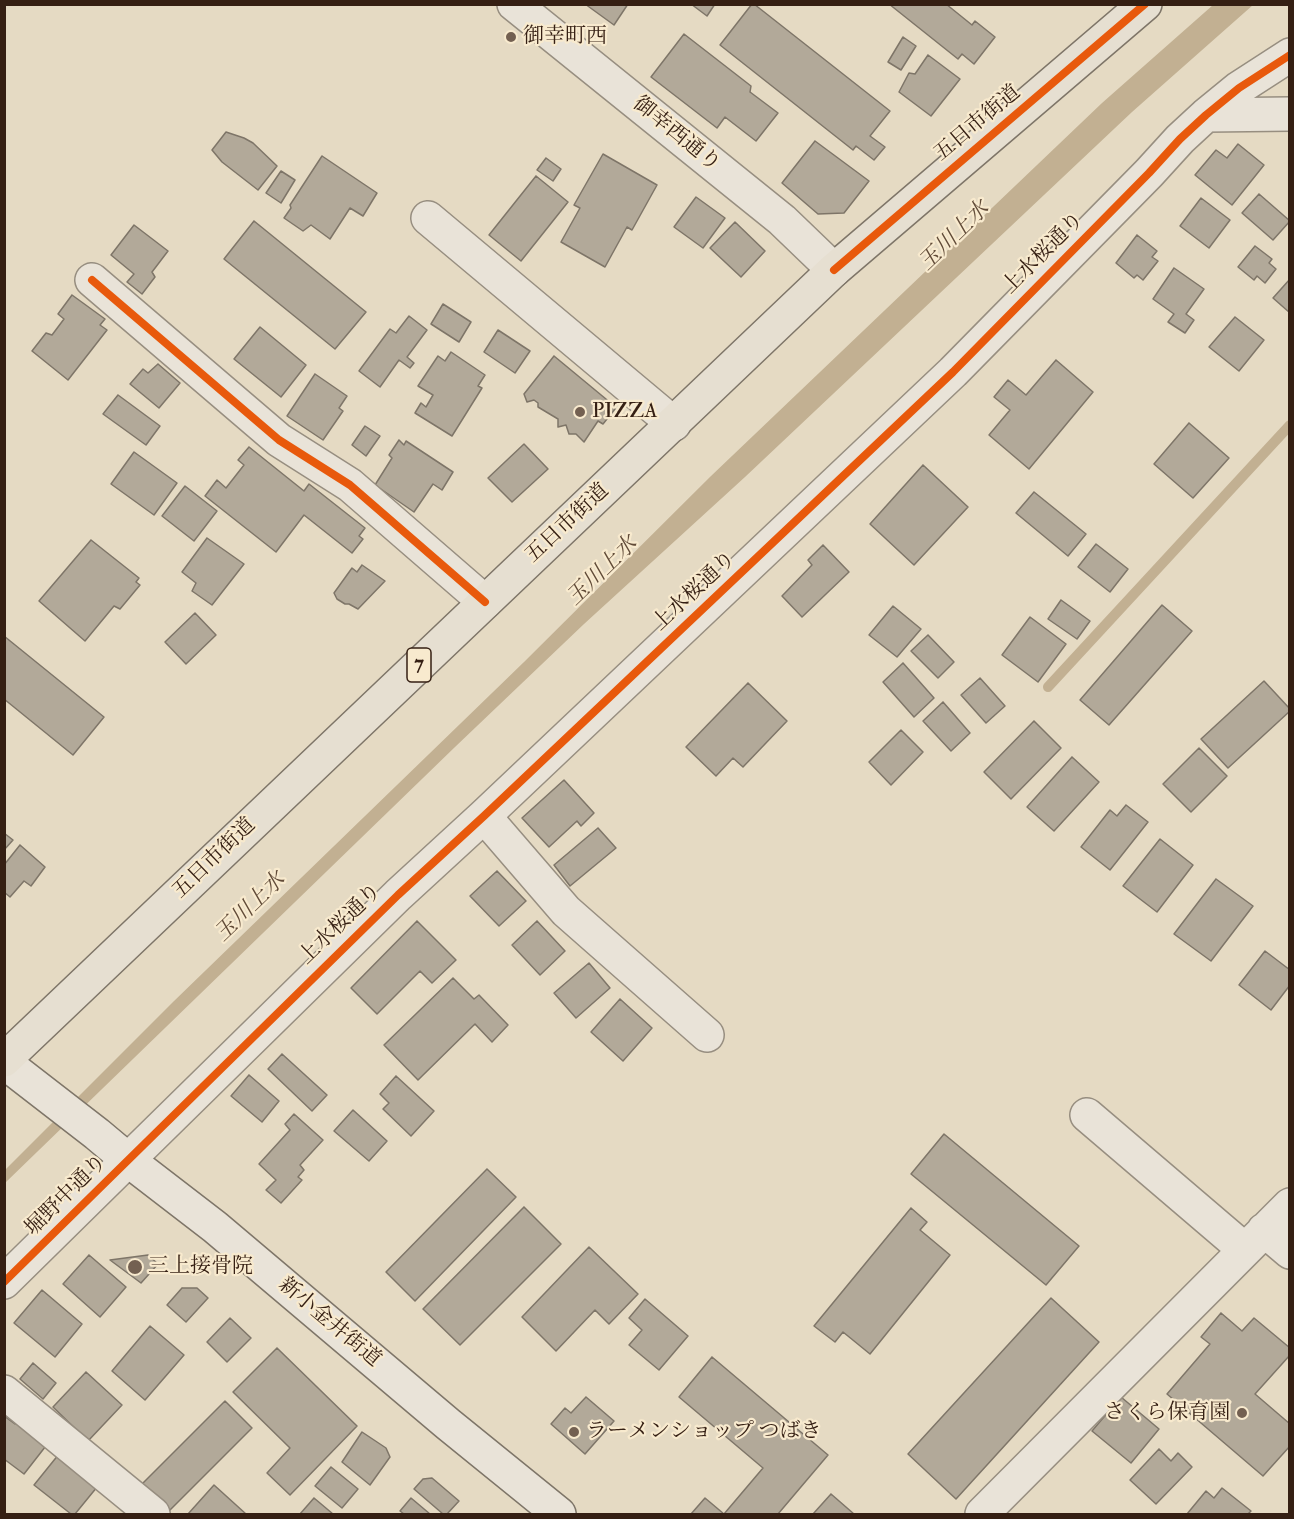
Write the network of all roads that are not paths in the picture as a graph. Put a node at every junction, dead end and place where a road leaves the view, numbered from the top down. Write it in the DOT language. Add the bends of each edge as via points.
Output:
graph roads {
  1 [pos="514,4"];
  2 [pos="1145,4"];
  3 [pos="1290,55"];
  4 [pos="1290,114"];
  5 [pos="1206,115"];
  6 [pos="428,218"];
  7 [pos="834,270"];
  8 [pos="92,280"];
  9 [pos="674,424"];
  10 [pos="485,602"];
  11 [pos="484,816"];
  12 [pos="707,1035"];
  13 [pos="4,1061"];
  14 [pos="1086,1115"];
  15 [pos="128,1160"];
  16 [pos="1290,1205"];
  17 [pos="1255,1240"];
  18 [pos="1290,1252"];
  19 [pos="4,1282"];
  20 [pos="4,1392"];
  21 [pos="998,1510"];
  22 [pos="153,1515"];
  23 [pos="559,1515"];
  1 -- 7 [label="street, 御幸西通り" via="782,220"];
  2 -- 7 [label="main road, 五日市街道 / 7"];
  3 -- 5 [label="street, 上水桜通り"];
  4 -- 5 [label="street"];
  5 -- 11 [label="street, 上水桜通り" via="953,372"];
  6 -- 9 [label="street"];
  7 -- 9 [label="main road, 五日市街道 / 7"];
  8 -- 10 [label="street" via="279,440 350,485"];
  9 -- 10 [label="main road, 五日市街道 / 7"];
  10 -- 13 [label="main road, 五日市街道 / 7"];
  11 -- 12 [label="street" via="566,911"];
  11 -- 15 [label="street, 上水桜通り" via="342,949"];
  13 -- 15 [label="street, 新小金井街道"];
  14 -- 17 [label="street"];
  15 -- 19 [label="street, 堀野中通り"];
  15 -- 23 [label="street, 新小金井街道" via="215,1227"];
  16 -- 17 [label="street"];
  17 -- 18 [label="street"];
  17 -- 21 [label="street"];
  20 -- 22 [label="street"];
}
